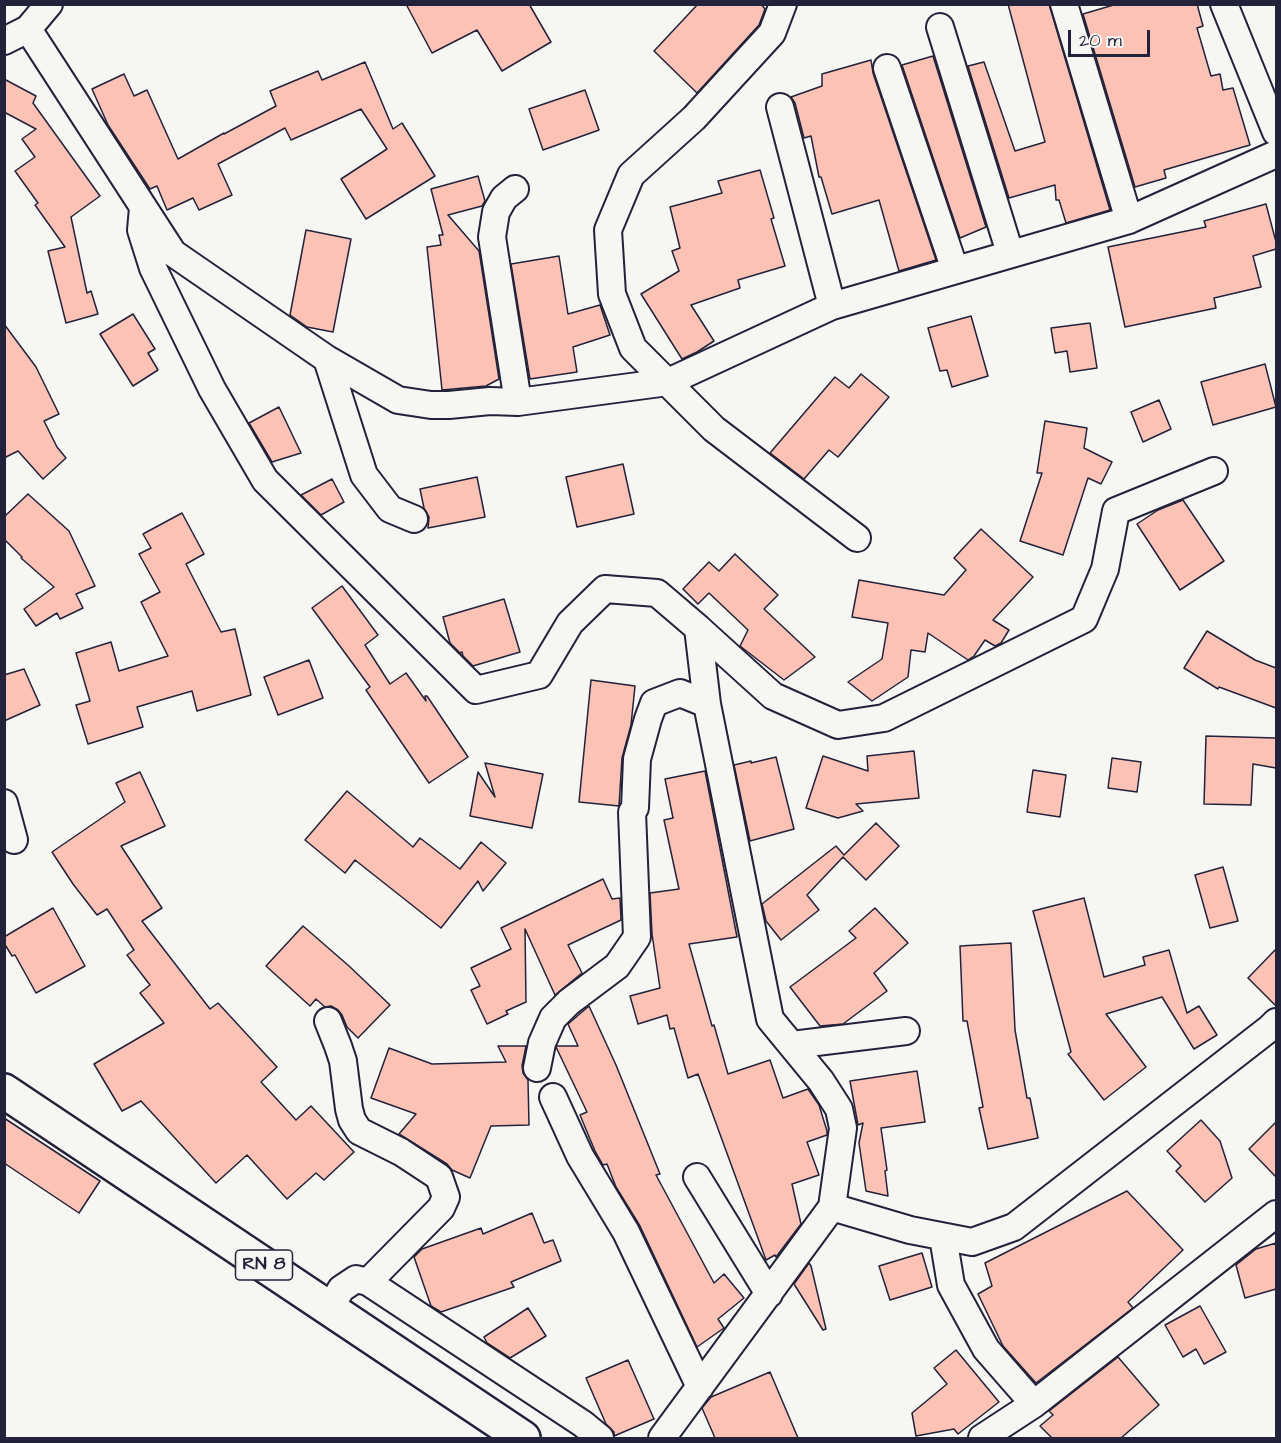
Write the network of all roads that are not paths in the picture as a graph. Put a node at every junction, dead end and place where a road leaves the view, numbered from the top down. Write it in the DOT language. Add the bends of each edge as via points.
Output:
graph roads {
  1 [pos="49,4"];
  2 [pos="783,4"];
  3 [pos="1064,4"];
  4 [pos="1224,4"];
  5 [pos="940,27"];
  6 [pos="28,29"];
  7 [pos="4,41"];
  8 [pos="887,68"];
  9 [pos="780,107"];
  10 [pos="1276,132"];
  11 [pos="1276,154"];
  12 [pos="515,189"];
  13 [pos="143,208"];
  14 [pos="1129,220"];
  15 [pos="1010,253"];
  16 [pos="955,270"];
  17 [pos="832,306"];
  18 [pos="327,359"];
  19 [pos="668,381"];
  20 [pos="518,402"];
  21 [pos="1214,471"];
  22 [pos="414,519"];
  23 [pos="857,538"];
  24 [pos="698,628"];
  25 [pos="706,704"];
  26 [pos="4,803"];
  27 [pos="14,840"];
  28 [pos="328,1021"];
  29 [pos="1276,1022"];
  30 [pos="906,1031"];
  31 [pos="792,1045"];
  32 [pos="537,1068"];
  33 [pos="4,1090"];
  34 [pos="553,1097"];
  35 [pos="697,1177"];
  36 [pos="832,1207"];
  37 [pos="1276,1214"];
  38 [pos="943,1237"];
  39 [pos="368,1282"];
  40 [pos="769,1294"];
  41 [pos="330,1309"];
  42 [pos="700,1387"];
  43 [pos="1034,1404"];
  44 [pos="523,1438"];
  45 [pos="600,1438"];
  46 [pos="662,1438"];
  47 [pos="982,1438"];
  1 -- 6 [label="street"];
  2 -- 19 [label="street" via="772,33 694,118 631,175 608,230 612,294 633,348"];
  3 -- 14 [label="street"];
  4 -- 10 [label="street"];
  5 -- 15 [label="street"];
  6 -- 7 [label="street"];
  6 -- 13 [label="street"];
  8 -- 16 [label="street"];
  9 -- 17 [label="street"];
  11 -- 14 [label="street"];
  12 -- 20 [label="street" via="496,212 492,237"];
  13 -- 18 [label="street" via="172,253"];
  13 -- 24 [label="street" via="141,230 153,268 212,389 265,480 476,690 539,675 570,623 605,589 657,594"];
  14 -- 15 [label="street"];
  15 -- 16 [label="street"];
  16 -- 17 [label="street"];
  17 -- 19 [label="street"];
  18 -- 20 [label="street" via="398,400 431,405"];
  18 -- 22 [label="street" via="364,475 390,509"];
  19 -- 20 [label="street"];
  19 -- 23 [label="street" via="714,429"];
  21 -- 24 [label="street" via="1116,511 1105,569 1084,619 884,718 838,725 773,696"];
  24 -- 25 [label="street"];
  25 -- 31 [label="street" via="770,1019"];
  25 -- 32 [label="street" via="680,693 654,703 637,759 632,812 637,937 617,966 553,1018"];
  26 -- 27 [label="street"];
  28 -- 39 [label="street" via="339,1046 349,1109 359,1131 439,1177 445,1190 441,1208"];
  29 -- 38 [label="street" via="1014,1227 972,1242"];
  30 -- 31 [label="street"];
  31 -- 36 [label="street" via="839,1109 843,1128"];
  33 -- 41 [label="main road, RN 8"];
  34 -- 42 [label="street" via="580,1156 626,1232"];
  35 -- 40 [label="street"];
  36 -- 38 [label="street"];
  36 -- 40 [label="street"];
  37 -- 43 [label="street"];
  38 -- 43 [label="street" via="951,1284 986,1349"];
  39 -- 41 [label="street" via="356,1279 341,1289"];
  39 -- 45 [label="street"];
  40 -- 42 [label="street"];
  41 -- 44 [label="main road, RN 8"];
  42 -- 46 [label="street"];
  43 -- 47 [label="street"];
}
